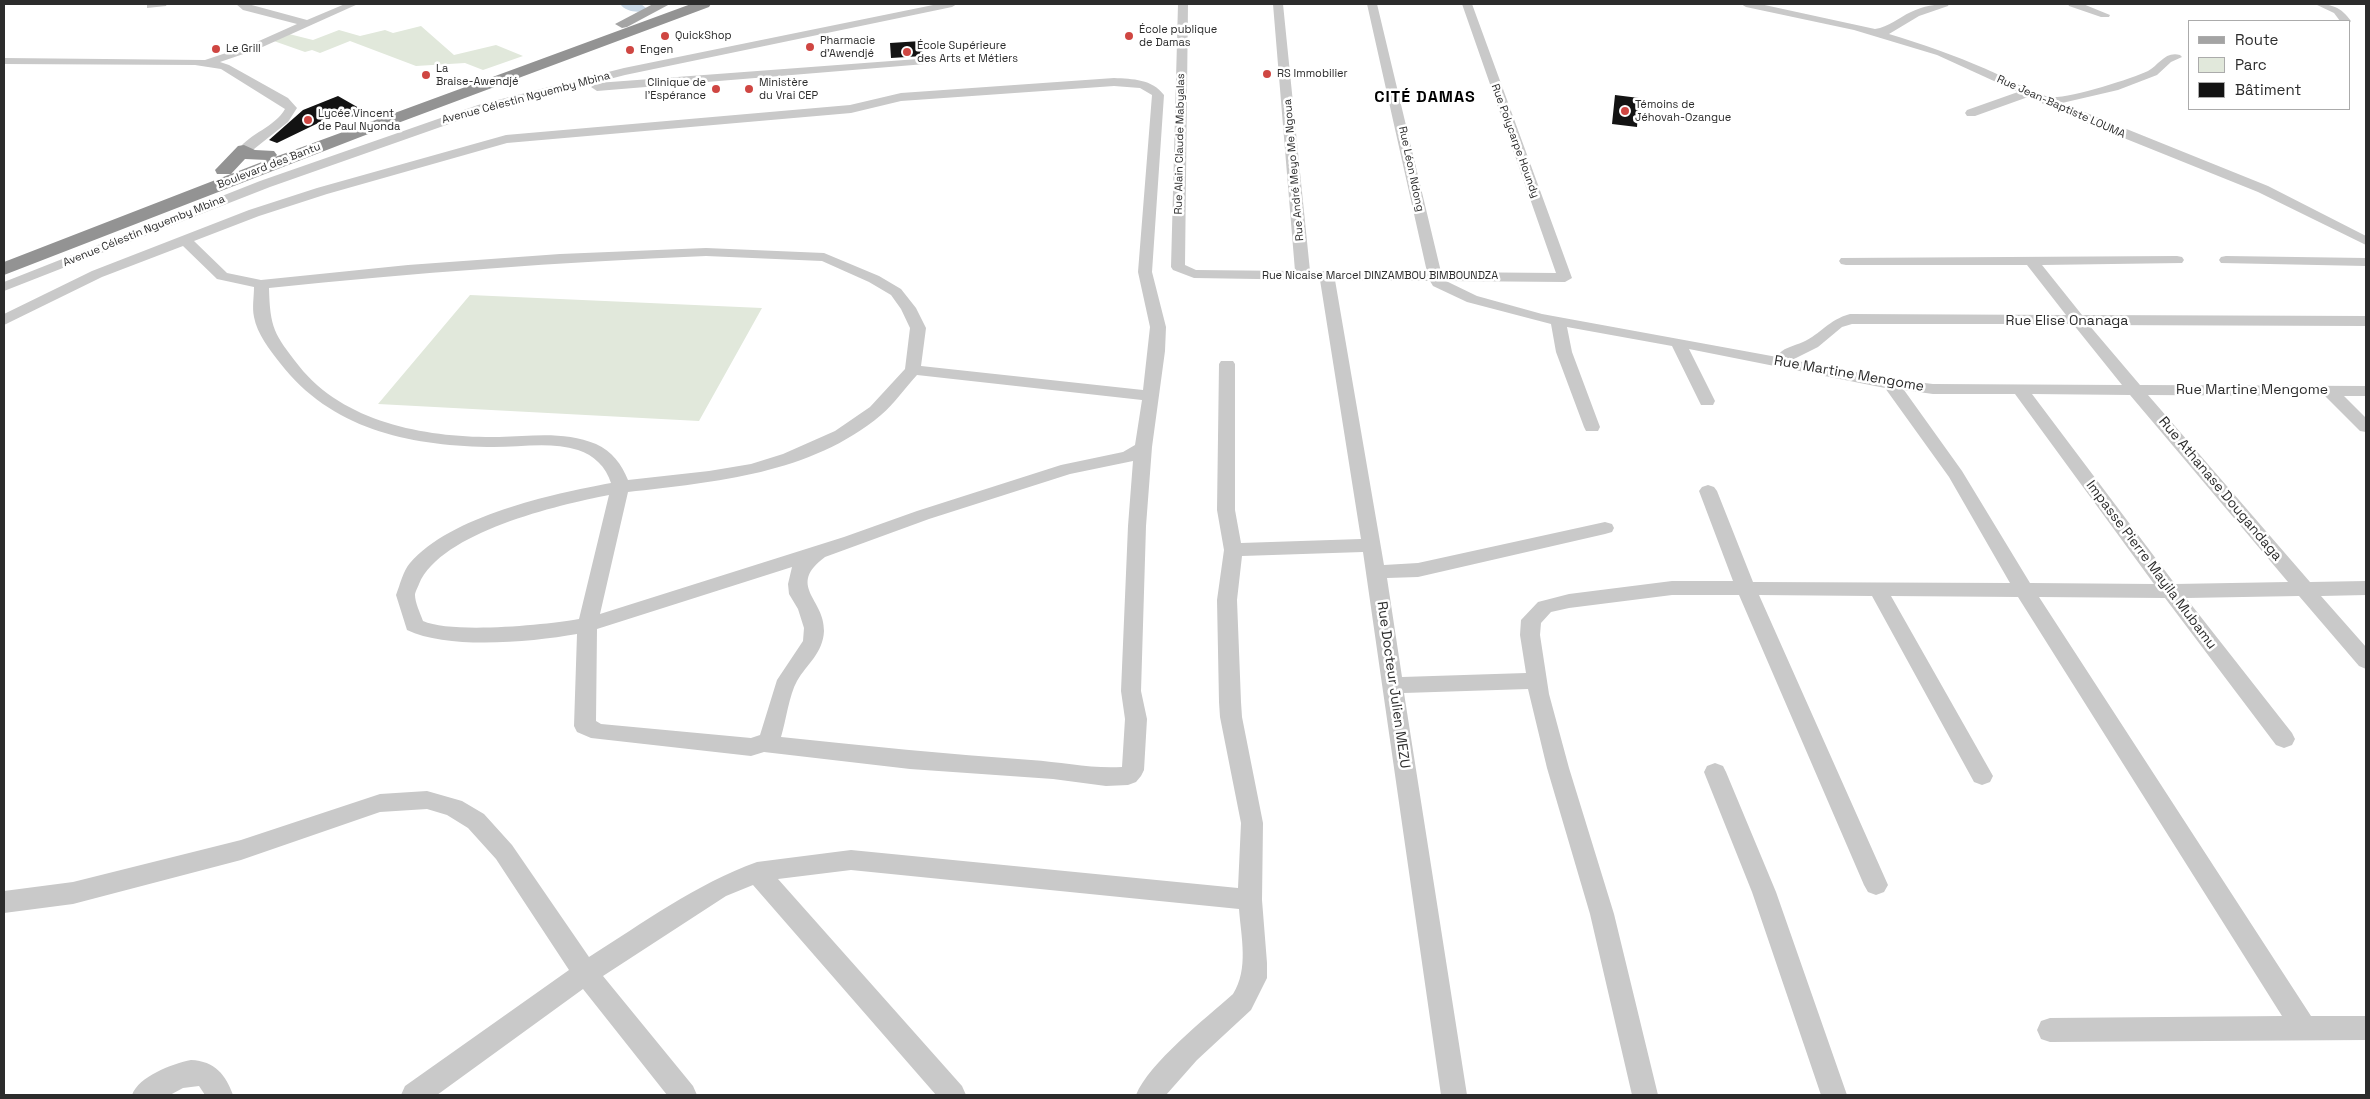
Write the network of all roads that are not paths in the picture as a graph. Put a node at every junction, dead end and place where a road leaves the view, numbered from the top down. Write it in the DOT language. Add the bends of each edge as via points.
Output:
graph roads {
  1 [pos="242,4"];
  2 [pos="353,4"];
  3 [pos="677,4"];
  4 [pos="704,4"];
  5 [pos="952,4"];
  6 [pos="1184,4"];
  7 [pos="1278,4"];
  8 [pos="1372,4"];
  9 [pos="1467,4"];
  10 [pos="1746,4"];
  11 [pos="1944,4"];
  12 [pos="2073,4"];
  13 [pos="2320,4"];
  14 [pos="657,5"];
  15 [pos="2104,15"];
  16 [pos="2345,20"];
  17 [pos="309,24"];
  18 [pos="622,24"];
  19 [pos="1877,32"];
  20 [pos="2176,56"];
  21 [pos="958,59"];
  22 [pos="4,61"];
  23 [pos="206,63"];
  24 [pos="600,82"];
  25 [pos="2027,93"];
  26 [pos="2046,101"];
  27 [pos="1971,113"];
  28 [pos="244,150"];
  29 [pos="268,155"];
  30 [pos="224,170"];
  31 [pos="185,240"];
  32 [pos="2366,241"];
  33 [pos="4,256"];
  34 [pos="2031,260"];
  35 [pos="2176,260"];
  36 [pos="2226,260"];
  37 [pos="1846,261"];
  38 [pos="2366,262"];
  39 [pos="4,269"];
  40 [pos="1194,274"];
  41 [pos="1303,276"];
  42 [pos="1327,277"];
  43 [pos="1435,277"];
  44 [pos="1565,278"];
  45 [pos="260,284"];
  46 [pos="4,287"];
  47 [pos="4,320"];
  48 [pos="2077,321"];
  49 [pos="2366,321"];
  50 [pos="1558,322"];
  51 [pos="1678,342"];
  52 [pos="1783,362"];
  53 [pos="1227,364"];
  54 [pos="913,370"];
  55 [pos="1891,384"];
  56 [pos="2020,390"];
  57 [pos="2135,390"];
  58 [pos="2330,391"];
  59 [pos="2366,391"];
  60 [pos="1150,396"];
  61 [pos="1707,401"];
  62 [pos="2366,426"];
  63 [pos="1592,427"];
  64 [pos="1143,447"];
  65 [pos="621,487"];
  66 [pos="1708,491"];
  67 [pos="1605,528"];
  68 [pos="1371,544"];
  69 [pos="1234,550"];
  70 [pos="818,552"];
  71 [pos="1376,572"];
  72 [pos="1877,588"];
  73 [pos="2366,588"];
  74 [pos="1746,589"];
  75 [pos="2305,589"];
  76 [pos="2024,590"];
  77 [pos="2170,591"];
  78 [pos="587,626"];
  79 [pos="2366,661"];
  80 [pos="1537,682"];
  81 [pos="1393,685"];
  82 [pos="2284,739"];
  83 [pos="765,744"];
  84 [pos="1715,772"];
  85 [pos="1982,776"];
  86 [pos="757,872"];
  87 [pos="1876,885"];
  88 [pos="1250,900"];
  89 [pos="4,902"];
  90 [pos="585,973"];
  91 [pos="2366,1028"];
  92 [pos="2304,1029"];
  93 [pos="2050,1030"];
  94 [pos="145,1095"];
  95 [pos="220,1095"];
  96 [pos="414,1095"];
  97 [pos="684,1095"];
  98 [pos="953,1095"];
  99 [pos="1149,1095"];
  100 [pos="1454,1095"];
  101 [pos="1645,1095"];
  102 [pos="1834,1095"];
  1 -- 17 [label="street"];
  2 -- 17 [label="street"];
  3 -- 18 [label="highway, Boulevard des Bantu"];
  4 -- 39 [label="highway, Boulevard des Bantu" via="349,135"];
  5 -- 24 [label="street, Avenue Célestin Nguemby Mbina"];
  6 -- 40 [label="street, Rue Alain Claude Mabyalas" via="1178,267"];
  7 -- 41 [label="street, Rue André Meyo Me Ngoua"];
  8 -- 43 [label="street, Rue Léon Ndong"];
  9 -- 44 [label="street, Rue Polycarpe Houndy"];
  10 -- 19 [label="street, Rue Jean-Baptiste LOUMA"];
  11 -- 19 [label="street"];
  12 -- 15 [label="street"];
  13 -- 16 [label="street" via="2338,11"];
  14 -- 18 [label="main road"];
  17 -- 23 [label="street"];
  18 -- 29 [label="highway, Boulevard des Bantu"];
  19 -- 25 [label="street, Rue Jean-Baptiste LOUMA" via="1957,60"];
  20 -- 26 [label="street" via="2153,73 2114,87"];
  21 -- 24 [label="street"];
  22 -- 23 [label="street"];
  23 -- 28 [label="street" via="225,67 290,105 288,115"];
  24 -- 46 [label="street, Avenue Célestin Nguemby Mbina" via="547,90 464,114 265,184"];
  25 -- 26 [label="street, Rue Jean-Baptiste LOUMA"];
  25 -- 27 [label="street"];
  26 -- 32 [label="street, Rue Jean-Baptiste LOUMA" via="2263,189"];
  28 -- 29 [label="highway" via="251,155"];
  28 -- 30 [label="highway"];
  29 -- 30 [label="highway, Boulevard des Bantu"];
  30 -- 33 [label="highway, Boulevard des Bantu"];
  31 -- 45 [label="street" via="222,276"];
  31 -- 47 [label="street" via="97,274"];
  31 -- 60 [label="street" via="236,219 314,194 506,139 851,109 901,97 1131,83 1146,85 1158,95 1145,272 1158,327"];
  34 -- 35 [label="street"];
  34 -- 37 [label="street"];
  34 -- 48 [label="street, Rue Athanase Dougandaga"];
  36 -- 38 [label="street"];
  40 -- 41 [label="street, Rue Nicaise Marcel DINZAMBOU BIMBOUNDZA"];
  41 -- 42 [label="street, Rue Nicaise Marcel DINZAMBOU BIMBOUNDZA"];
  42 -- 43 [label="street, Rue Nicaise Marcel DINZAMBOU BIMBOUNDZA"];
  42 -- 68 [label="street, Rue Docteur Julien MEZU"];
  43 -- 44 [label="street, Rue Nicaise Marcel DINZAMBOU BIMBOUNDZA"];
  43 -- 50 [label="street, Rue Martine Mengome" via="1446,288 1472,299"];
  45 -- 54 [label="street" via="560,258 706,252 824,257 874,278 896,292 918,328"];
  45 -- 65 [label="street" via="262,318 279,351 292,370 319,397 342,410 369,424 430,437 573,444 593,449 611,464 619,476"];
  48 -- 49 [label="street, Rue Elise Onanaga"];
  48 -- 52 [label="street, Rue Elise Onanaga" via="1850,319 1836,324 1812,344 1785,355"];
  48 -- 57 [label="street, Rue Athanase Dougandaga"];
  50 -- 51 [label="street, Rue Martine Mengome"];
  50 -- 63 [label="street" via="1564,352"];
  51 -- 52 [label="street, Rue Martine Mengome"];
  51 -- 61 [label="street"];
  52 -- 55 [label="street, Rue Martine Mengome"];
  53 -- 69 [label="street" via="1226,510"];
  54 -- 60 [label="street"];
  54 -- 65 [label="street" via="876,411 841,435 790,458 709,477"];
  55 -- 56 [label="street, Rue Martine Mengome"];
  55 -- 76 [label="street" via="1956,475"];
  56 -- 57 [label="street, Rue Martine Mengome"];
  56 -- 77 [label="street, Impasse Pierre Mayila Mubamu"];
  57 -- 58 [label="street, Rue Martine Mengome"];
  57 -- 75 [label="street, Rue Athanase Dougandaga"];
  58 -- 59 [label="street, Rue Martine Mengome"];
  58 -- 62 [label="street"];
  60 -- 64 [label="street"];
  64 -- 70 [label="street" via="1128,456 1067,469"];
  64 -- 83 [label="street" via="1131,691 1136,719 1133,770 1128,776 1106,777 910,760"];
  65 -- 78 [label="street"];
  65 -- 78 [label="street" via="550,501 455,538 424,559 404,593 409,618 414,625 427,631 506,634"];
  66 -- 74 [label="street"];
  67 -- 71 [label="street" via="1418,570"];
  68 -- 69 [label="street"];
  68 -- 71 [label="street, Rue Docteur Julien MEZU"];
  69 -- 88 [label="street" via="1227,600 1230,702 1252,823"];
  70 -- 78 [label="street"];
  70 -- 83 [label="street" via="801,568 798,584 814,628 813,642 787,680 770,739"];
  71 -- 81 [label="street, Rue Docteur Julien MEZU"];
  72 -- 74 [label="street"];
  72 -- 76 [label="street"];
  72 -- 85 [label="street"];
  73 -- 75 [label="street"];
  74 -- 80 [label="street" via="1672,588 1606,595 1545,607 1531,620"];
  74 -- 87 [label="street"];
  75 -- 77 [label="street"];
  75 -- 79 [label="street, Rue Athanase Dougandaga"];
  76 -- 77 [label="street"];
  76 -- 92 [label="street"];
  77 -- 82 [label="street, Impasse Pierre Mayila Mubamu"];
  78 -- 83 [label="street" via="584,679 585,726 588,729 751,747"];
  80 -- 81 [label="street"];
  80 -- 101 [label="street" via="1558,768 1602,914"];
  81 -- 100 [label="street, Rue Docteur Julien MEZU"];
  84 -- 102 [label="street" via="1764,892"];
  86 -- 88 [label="street" via="851,860"];
  86 -- 90 [label="street" via="718,889"];
  86 -- 98 [label="street"];
  88 -- 99 [label="street" via="1255,963 1249,991 1242,1002 1188,1051"];
  89 -- 90 [label="street" via="73,893 241,850 380,803 427,800 454,808 476,821 504,852"];
  90 -- 96 [label="street"];
  90 -- 97 [label="street"];
  91 -- 92 [label="street"];
  92 -- 93 [label="street"];
  94 -- 95 [label="street" via="176,1077 200,1073 207,1076"];
}
